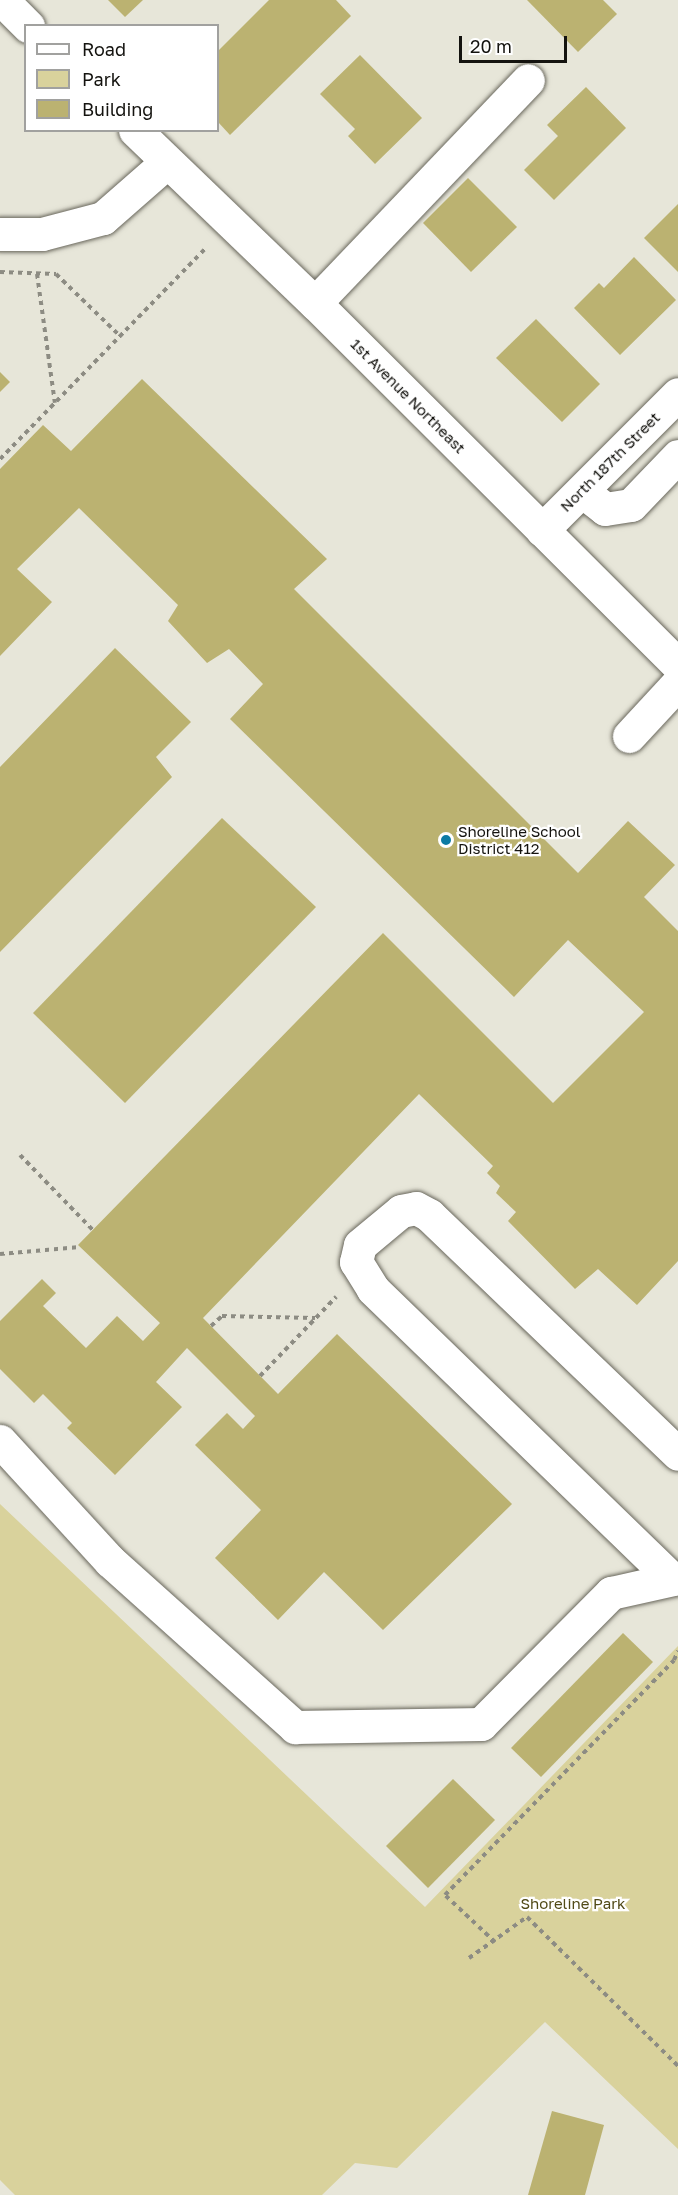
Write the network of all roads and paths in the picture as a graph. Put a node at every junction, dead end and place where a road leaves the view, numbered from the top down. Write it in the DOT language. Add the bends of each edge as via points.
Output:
graph roads {
  1 [pos="2,0"];
  2 [pos="26,24"];
  3 [pos="528,80"];
  4 [pos="137,132"];
  5 [pos="167,162"];
  6 [pos="0,234"];
  7 [pos="207,247"];
  8 [pos="0,272"];
  9 [pos="36,274"];
  10 [pos="315,303"];
  11 [pos="120,336"];
  12 [pos="678,394"];
  13 [pos="55,403"];
  14 [pos="678,456"];
  15 [pos="0,459"];
  16 [pos="582,490"];
  17 [pos="542,530"];
  18 [pos="678,665"];
  19 [pos="678,683"];
  20 [pos="629,736"];
  21 [pos="20,1155"];
  22 [pos="93,1230"];
  23 [pos="80,1247"];
  24 [pos="0,1254"];
  25 [pos="361,1270"];
  26 [pos="316,1318"];
  27 [pos="211,1326"];
  28 [pos="260,1376"];
  29 [pos="0,1442"];
  30 [pos="678,1454"];
  31 [pos="675,1579"];
  32 [pos="678,1651"];
  33 [pos="495,1942"];
  34 [pos="470,1958"];
  35 [pos="678,2066"];
  1 -- 2 [label="street"];
  3 -- 10 [label="street"];
  4 -- 5 [label="street, 1st Avenue Northeast"];
  5 -- 6 [label="street" via="103,218 42,234"];
  5 -- 10 [label="street, 1st Avenue Northeast"];
  7 -- 11 [label="path"];
  8 -- 9 [label="path"];
  9 -- 11 [label="path" via="56,274"];
  9 -- 13 [label="path"];
  10 -- 17 [label="street, 1st Avenue Northeast"];
  11 -- 13 [label="path"];
  12 -- 16 [label="street, North 187th Street"];
  13 -- 15 [label="path"];
  14 -- 16 [label="street" via="631,504 604,509"];
  16 -- 17 [label="street, North 187th Street"];
  17 -- 18 [label="street, 1st Avenue Northeast"];
  19 -- 20 [label="street"];
  21 -- 22 [label="path"];
  23 -- 24 [label="path"];
  25 -- 26 [label="path"];
  25 -- 30 [label="street" via="356,1262 360,1245 401,1211 416,1208 429,1215"];
  25 -- 31 [label="street" via="372,1289"];
  26 -- 27 [label="path" via="222,1316"];
  26 -- 28 [label="path"];
  29 -- 31 [label="street" via="110,1561 295,1726 481,1724 611,1593"];
  32 -- 33 [label="path" via="674,1660 445,1895"];
  33 -- 34 [label="path"];
  33 -- 35 [label="path" via="527,1917"];
}
